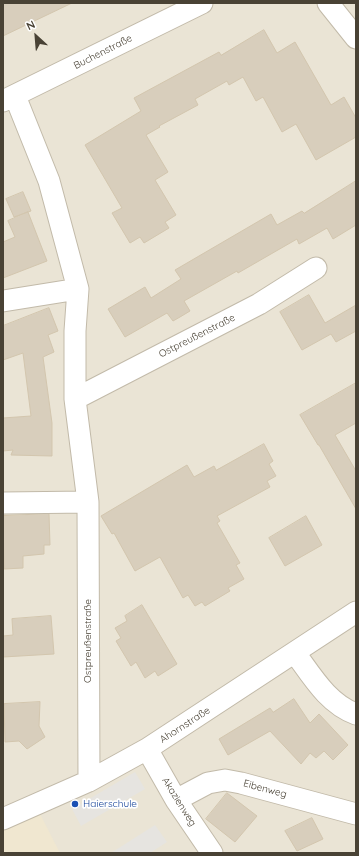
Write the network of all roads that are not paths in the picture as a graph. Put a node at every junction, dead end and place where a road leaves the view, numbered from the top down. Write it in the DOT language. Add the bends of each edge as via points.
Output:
graph roads {
  1 [pos="202,3"];
  2 [pos="328,3"];
  3 [pos="356,38"];
  4 [pos="9,99"];
  5 [pos="316,268"];
  6 [pos="78,289"];
  7 [pos="3,301"];
  8 [pos="75,399"];
  9 [pos="88,502"];
  10 [pos="3,503"];
  11 [pos="356,612"];
  12 [pos="295,653"];
  13 [pos="356,714"];
  14 [pos="147,749"];
  15 [pos="89,780"];
  16 [pos="176,800"];
  17 [pos="356,814"];
  18 [pos="3,819"];
  19 [pos="212,853"];
  1 -- 4 [label="street, Buchenstraße"];
  2 -- 3 [label="street"];
  4 -- 6 [label="street, Ostpreußenstraße" via="49,181"];
  5 -- 8 [label="street, Ostpreußenstraße" via="259,304"];
  6 -- 7 [label="street"];
  6 -- 8 [label="street, Ostpreußenstraße"];
  8 -- 9 [label="street, Ostpreußenstraße"];
  9 -- 10 [label="street"];
  9 -- 15 [label="street, Ostpreußenstraße"];
  11 -- 12 [label="street, Ahornstraße"];
  12 -- 13 [label="street" via="328,696 349,712"];
  12 -- 14 [label="street, Ahornstraße"];
  14 -- 15 [label="street, Ahornstraße"];
  14 -- 16 [label="street, Akazienweg"];
  15 -- 18 [label="street, Ahornstraße"];
  16 -- 17 [label="street, Eibenweg" via="208,784 226,780"];
  16 -- 19 [label="street, Akazienweg"];
}
